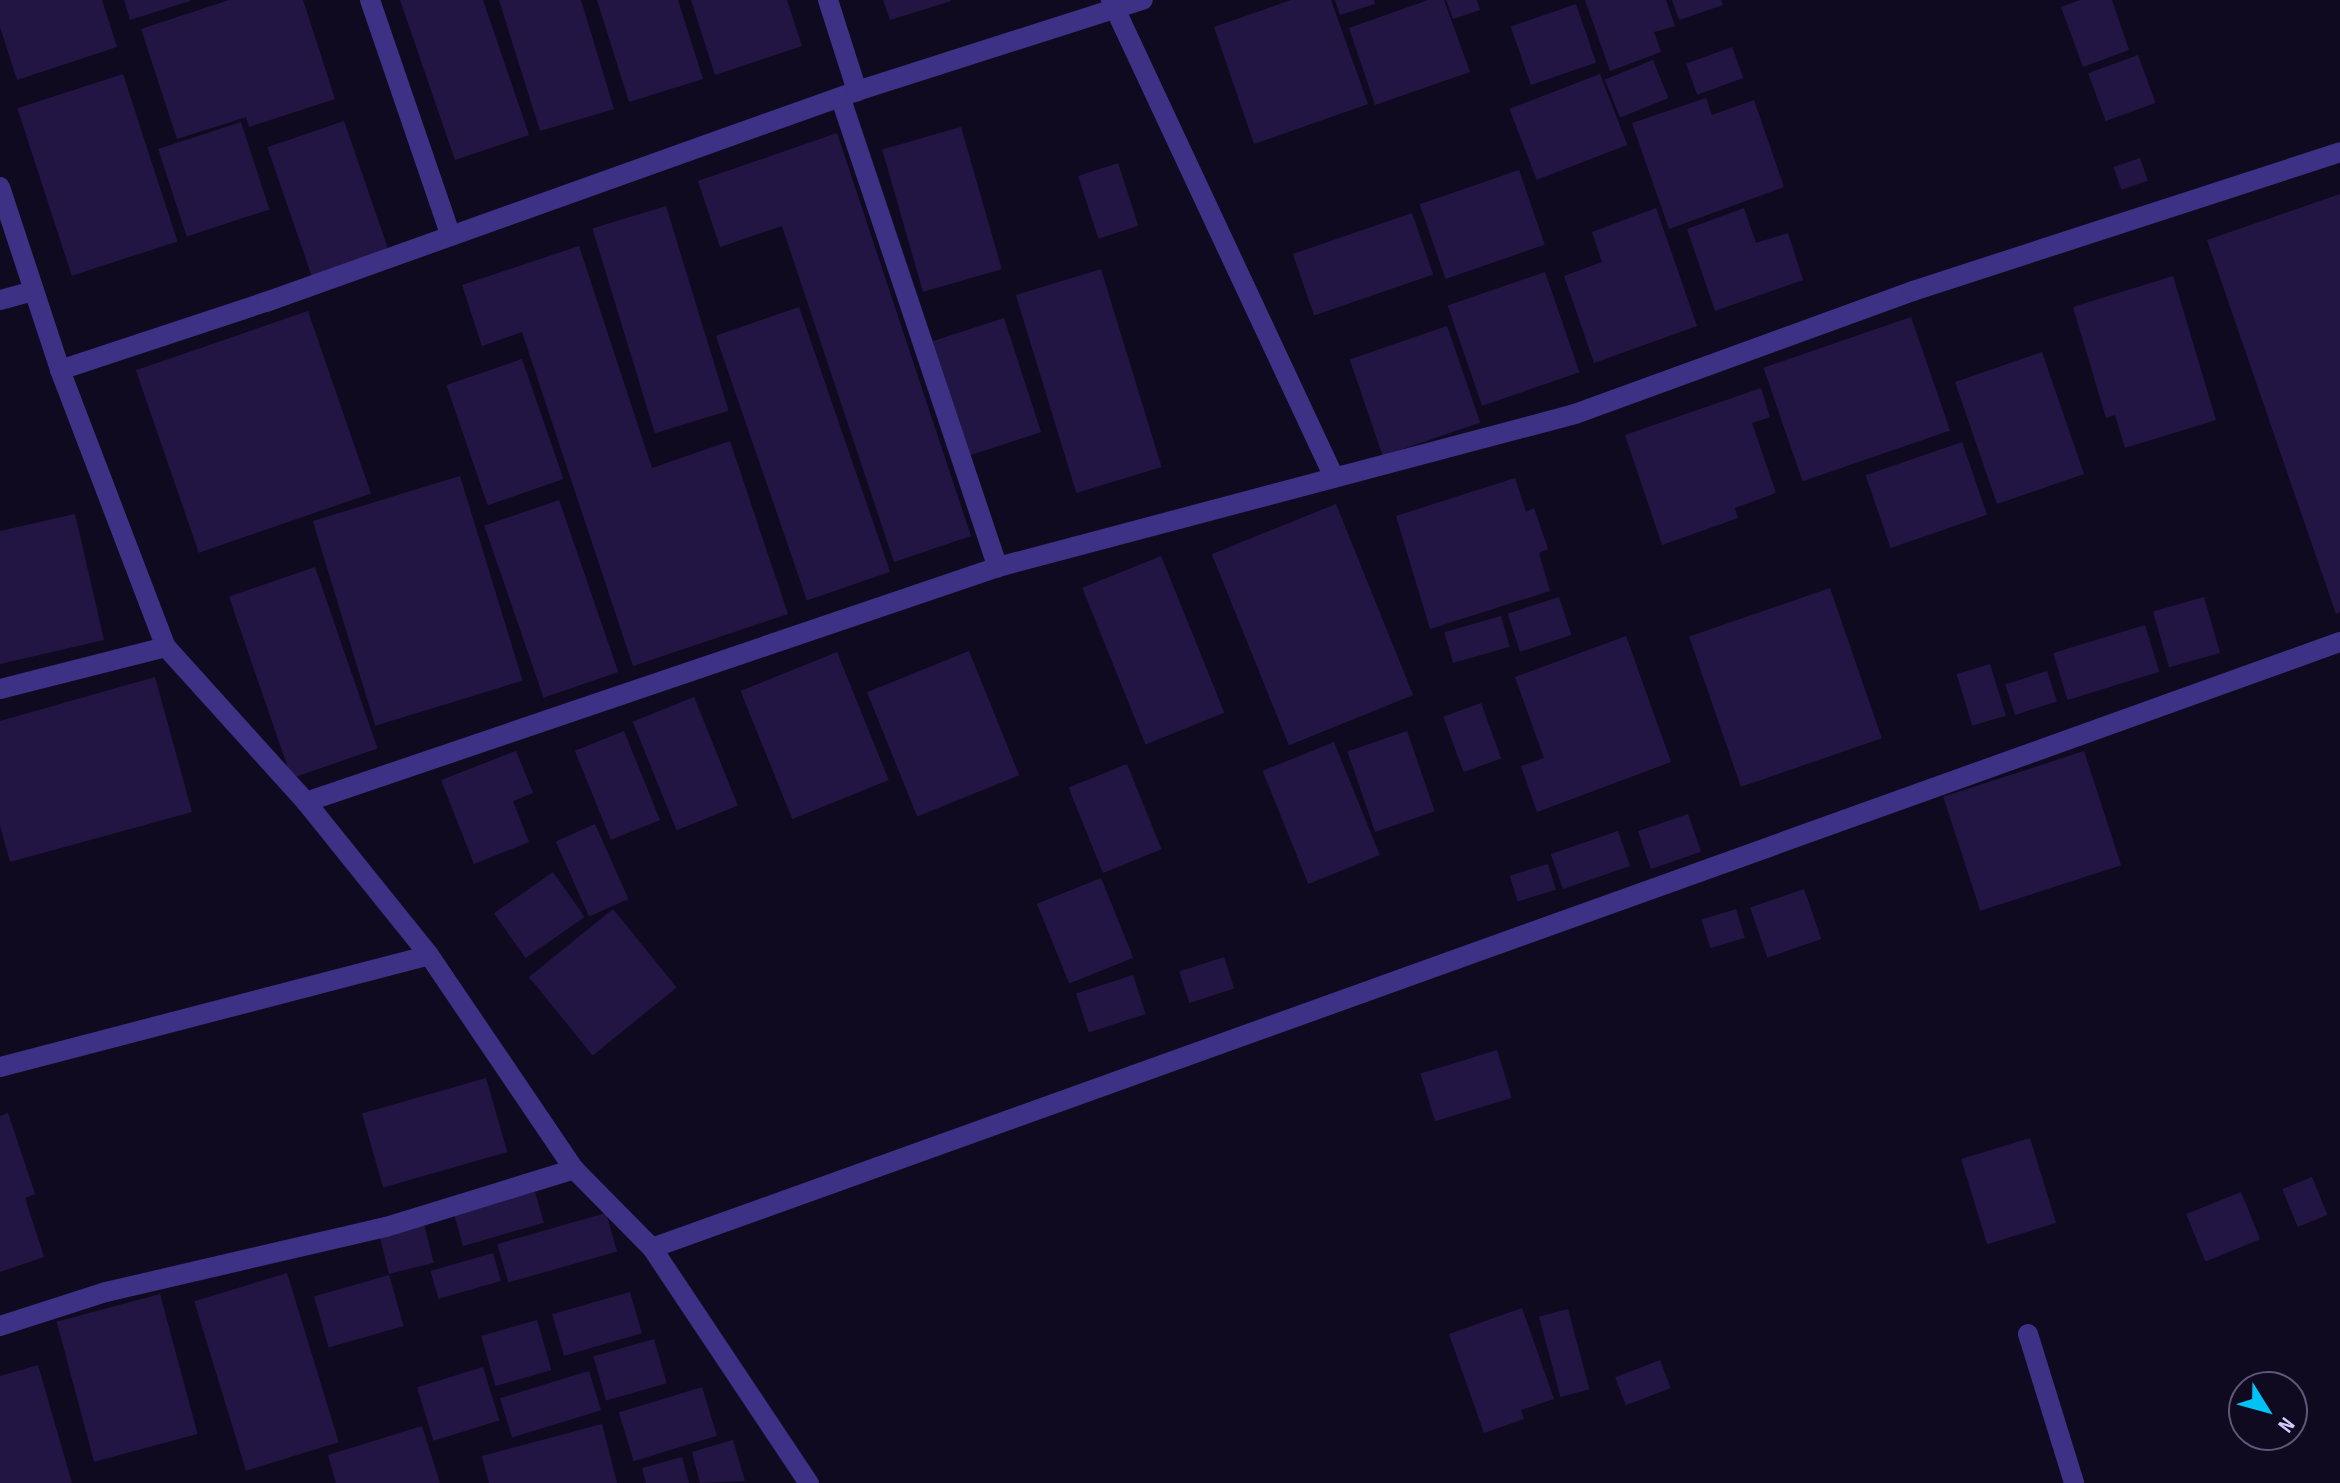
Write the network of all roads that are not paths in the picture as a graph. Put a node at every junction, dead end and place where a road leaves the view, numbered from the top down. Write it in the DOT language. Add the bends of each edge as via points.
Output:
graph roads {
  1 [pos="370,0"];
  2 [pos="828,0"];
  3 [pos="1143,0"];
  4 [pos="1113,4"];
  5 [pos="849,95"];
  6 [pos="2340,152"];
  7 [pos="0,187"];
  8 [pos="450,233"];
  9 [pos="34,291"];
  10 [pos="0,300"];
  11 [pos="60,370"];
  12 [pos="1333,475"];
  13 [pos="998,567"];
  14 [pos="2340,642"];
  15 [pos="166,647"];
  16 [pos="0,689"];
  17 [pos="306,802"];
  18 [pos="429,955"];
  19 [pos="0,1067"];
  20 [pos="574,1169"];
  21 [pos="652,1248"];
  22 [pos="0,1326"];
  23 [pos="2028,1334"];
  24 [pos="809,1483"];
  25 [pos="2074,1483"];
  1 -- 8 [label="street"];
  2 -- 5 [label="street"];
  3 -- 4 [label="street"];
  4 -- 5 [label="street"];
  4 -- 12 [label="street"];
  5 -- 8 [label="street"];
  5 -- 13 [label="street"];
  6 -- 12 [label="street" via="1913,291 1575,414"];
  7 -- 9 [label="street"];
  8 -- 11 [label="street" via="266,302"];
  9 -- 10 [label="street"];
  9 -- 11 [label="street"];
  11 -- 15 [label="street"];
  12 -- 13 [label="street"];
  13 -- 17 [label="street"];
  14 -- 21 [label="street"];
  15 -- 16 [label="street"];
  15 -- 17 [label="street"];
  17 -- 18 [label="street"];
  18 -- 19 [label="street"];
  18 -- 20 [label="street"];
  20 -- 21 [label="street"];
  20 -- 22 [label="street" via="386,1227 106,1292"];
  21 -- 24 [label="street"];
  23 -- 25 [label="street"];
}
